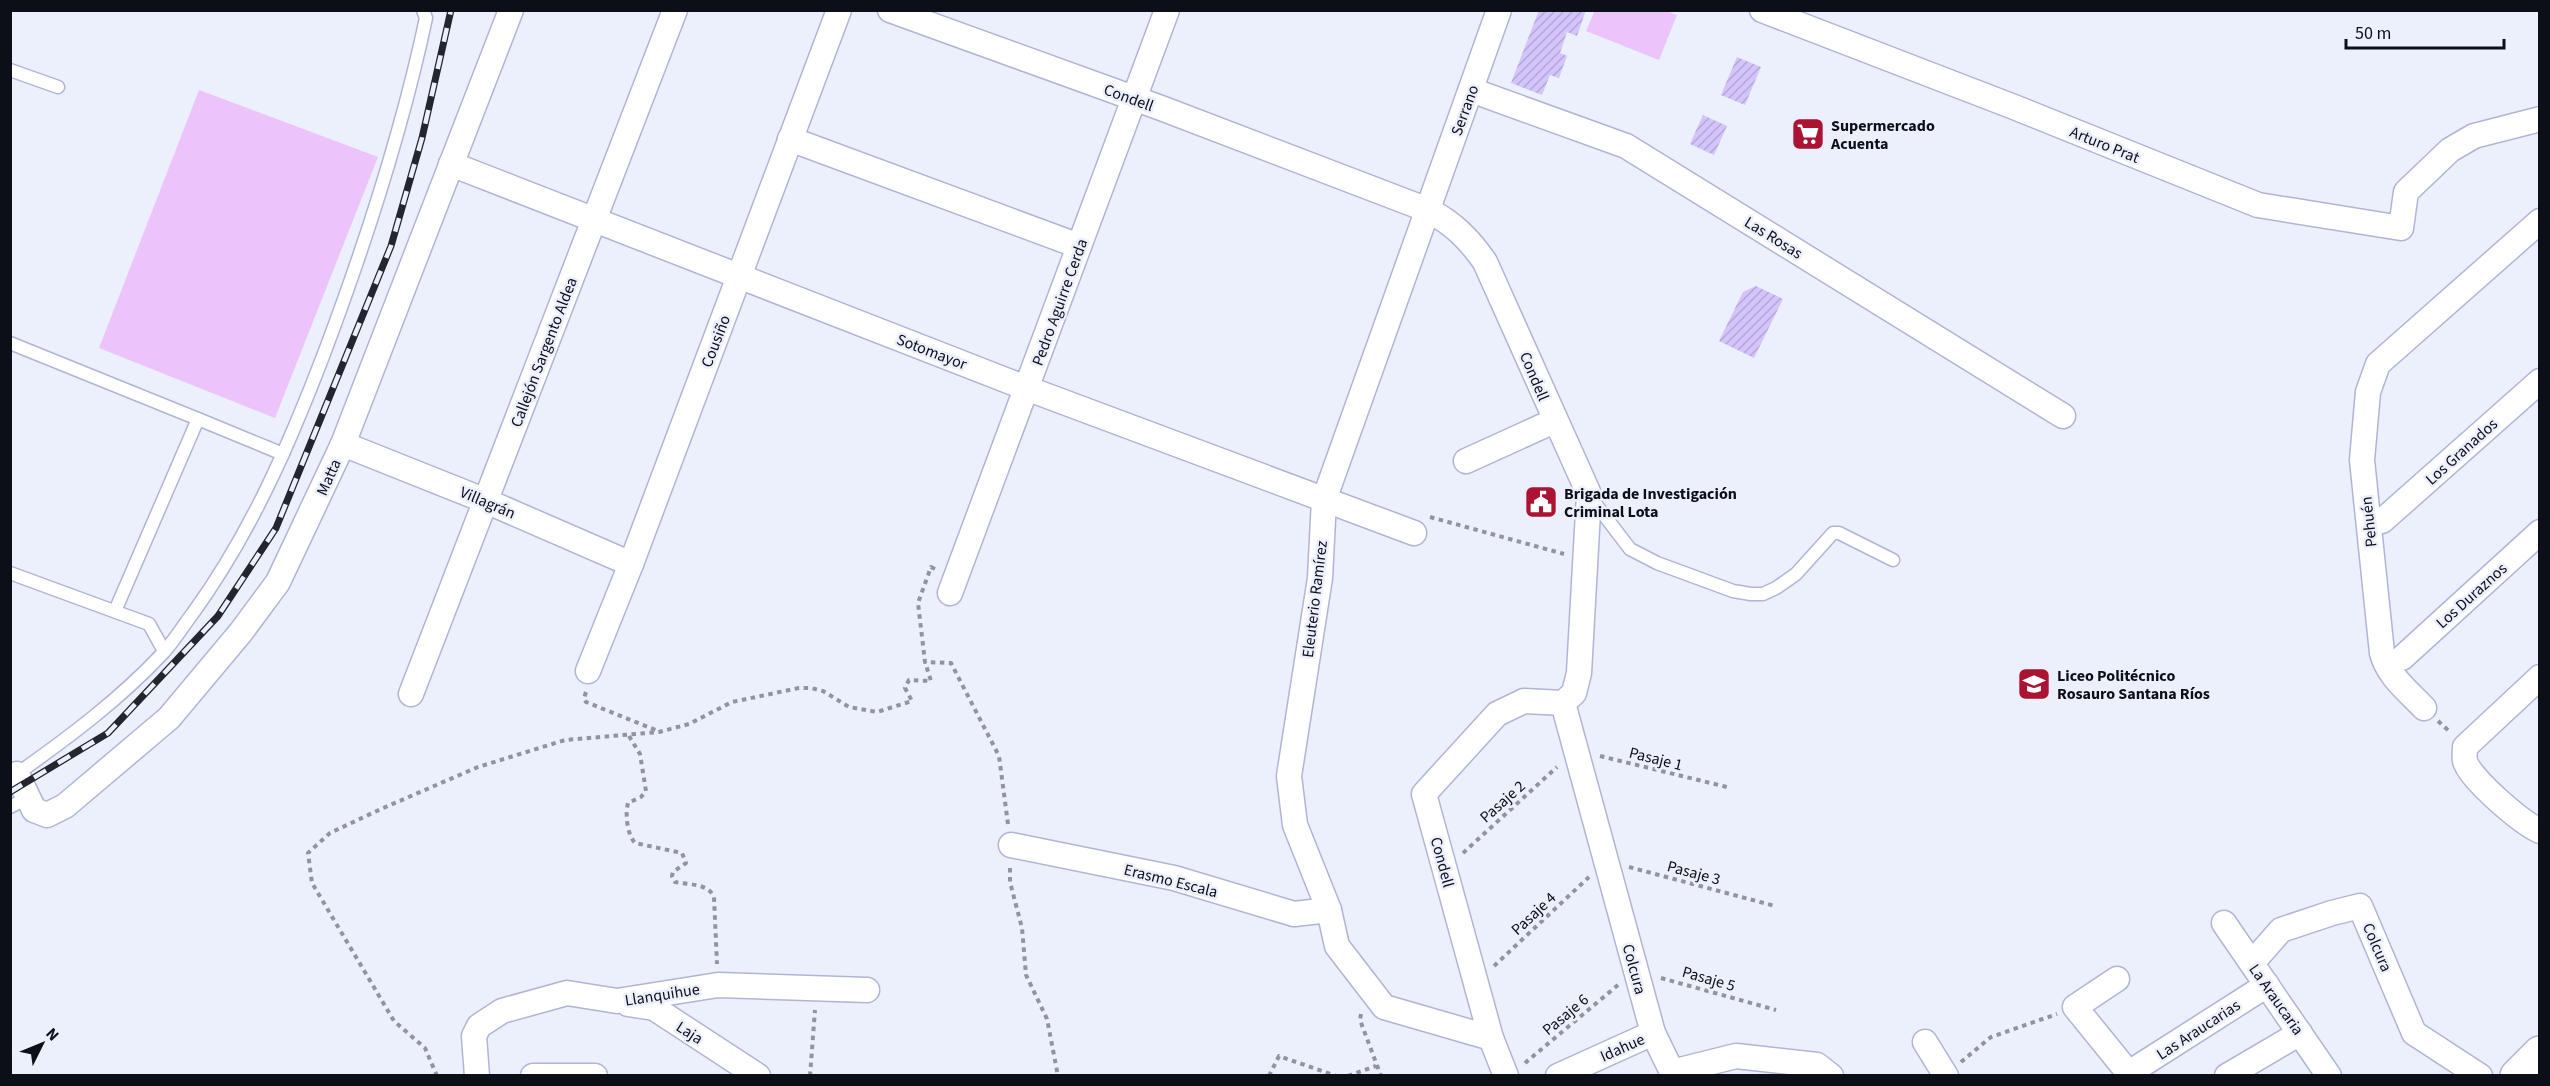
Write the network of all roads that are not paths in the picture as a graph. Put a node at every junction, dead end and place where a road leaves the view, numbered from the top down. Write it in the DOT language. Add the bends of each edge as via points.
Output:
graph roads {
  1 [pos="423,10"];
  2 [pos="511,10"];
  3 [pos="675,10"];
  4 [pos="839,10"];
  5 [pos="890,10"];
  6 [pos="1167,10"];
  7 [pos="1499,10"];
  8 [pos="1762,10"];
  9 [pos="1821,21"];
  10 [pos="10,70"];
  11 [pos="58,87"];
  12 [pos="1471,90"];
  13 [pos="1134,98"];
  14 [pos="2540,119"];
  15 [pos="790,139"];
  16 [pos="451,164"];
  17 [pos="1428,210"];
  18 [pos="594,220"];
  19 [pos="2540,221"];
  20 [pos="1079,246"];
  21 [pos="739,276"];
  22 [pos="10,343"];
  23 [pos="2540,381"];
  24 [pos="1026,388"];
  25 [pos="2063,416"];
  26 [pos="198,419"];
  27 [pos="1554,421"];
  28 [pos="343,444"];
  29 [pos="283,454"];
  30 [pos="1466,461"];
  31 [pos="1588,494"];
  32 [pos="1324,500"];
  33 [pos="486,501"];
  34 [pos="2382,521"];
  35 [pos="1420,525"];
  36 [pos="2540,532"];
  37 [pos="1893,560"];
  38 [pos="631,564"];
  39 [pos="10,573"];
  40 [pos="953,585"];
  41 [pos="115,611"];
  42 [pos="164,651"];
  43 [pos="2402,658"];
  44 [pos="588,671"];
  45 [pos="2540,677"];
  46 [pos="411,694"];
  47 [pos="1563,703"];
  48 [pos="2424,708"];
  49 [pos="14,775"];
  50 [pos="20,802"];
  51 [pos="2540,831"];
  52 [pos="1011,845"];
  53 [pos="1329,910"];
  54 [pos="2224,923"];
  55 [pos="2252,963"];
  56 [pos="2116,979"];
  57 [pos="2267,985"];
  58 [pos="867,990"];
  59 [pos="617,1002"];
  60 [pos="1653,1033"];
  61 [pos="2300,1033"];
  62 [pos="1491,1038"];
  63 [pos="1925,1042"];
  64 [pos="2540,1053"];
  65 [pos="1512,1072"];
  66 [pos="2130,1074"];
  67 [pos="1946,1075"];
  68 [pos="477,1076"];
  69 [pos="533,1076"];
  70 [pos="596,1076"];
  71 [pos="758,1076"];
  72 [pos="1558,1076"];
  73 [pos="1831,1076"];
  74 [pos="2227,1076"];
  75 [pos="2329,1076"];
  76 [pos="2480,1076"];
  77 [pos="2517,1076"];
  1 -- 29 [label="lane" via="424,29 394,148 350,284"];
  2 -- 16 [label="street, Matta"];
  3 -- 18 [label="street, Callejón Sargento Aldea"];
  4 -- 15 [label="street, Cousiño"];
  5 -- 13 [label="street, Condell"];
  6 -- 13 [label="street, Pedro Aguirre Cerda"];
  7 -- 12 [label="street, Serrano"];
  8 -- 9 [label="street, Arturo Prat"];
  9 -- 14 [label="street, Arturo Prat" via="2258,205 2401,228 2406,192 2450,150 2474,136"];
  10 -- 11 [label="lane"];
  12 -- 17 [label="street, Serrano"];
  12 -- 25 [label="street, Las Rosas" via="1626,146"];
  13 -- 17 [label="street, Condell"];
  13 -- 20 [label="street, Pedro Aguirre Cerda"];
  15 -- 20 [label="street"];
  15 -- 21 [label="street, Cousiño"];
  16 -- 18 [label="street, Sotomayor"];
  16 -- 28 [label="street, Matta"];
  17 -- 27 [label="street, Condell" via="1465,236 1485,262"];
  17 -- 32 [label="street, Eleuterio Ramírez"];
  18 -- 21 [label="street, Sotomayor"];
  18 -- 33 [label="street, Callejón Sargento Aldea"];
  19 -- 48 [label="street, Pehuén" via="2378,364 2368,392 2362,460 2382,653 2385,665"];
  20 -- 24 [label="street, Pedro Aguirre Cerda"];
  21 -- 24 [label="street, Sotomayor"];
  21 -- 38 [label="street, Cousiño"];
  22 -- 26 [label="lane"];
  23 -- 34 [label="street, Los Granados"];
  24 -- 32 [label="street, Sotomayor"];
  24 -- 40 [label="street, Pedro Aguirre Cerda"];
  26 -- 29 [label="lane"];
  26 -- 41 [label="lane"];
  27 -- 30 [label="street"];
  27 -- 31 [label="street, Condell"];
  28 -- 33 [label="street, Villagrán"];
  28 -- 50 [label="street, Matta" via="278,582 170,718 65,806 47,815"];
  29 -- 42 [label="lane" via="243,537"];
  31 -- 37 [label="lane" via="1630,549 1733,591 1763,594 1776,588 1806,565 1833,533"];
  31 -- 47 [label="street, Condell" via="1578,681 1574,693"];
  32 -- 35 [label="street, Sotomayor"];
  32 -- 53 [label="street, Eleuterio Ramírez" via="1320,578 1289,784 1295,825"];
  33 -- 38 [label="street, Villagrán"];
  33 -- 46 [label="street, Callejón Sargento Aldea"];
  36 -- 43 [label="street, Los Duraznos"];
  38 -- 44 [label="street, Cousiño"];
  39 -- 41 [label="lane"];
  41 -- 42 [label="lane" via="149,624"];
  42 -- 49 [label="lane" via="76,732"];
  45 -- 51 [label="street" via="2465,747 2464,760 2477,780 2521,820"];
  47 -- 60 [label="street, Colcura"];
  47 -- 62 [label="street, Condell" via="1524,701 1497,714 1424,794"];
  49 -- 50 [label="street, Matta"];
  52 -- 53 [label="street, Erasmo Escala" via="1174,878 1294,914"];
  53 -- 62 [label="street, Eleuterio Ramírez" via="1337,946 1384,1007"];
  54 -- 55 [label="street, La Araucaria"];
  55 -- 57 [label="street, La Araucaria"];
  55 -- 76 [label="street, Colcura" via="2281,930 2360,906 2414,1033"];
  56 -- 66 [label="street" via="2075,1007"];
  57 -- 61 [label="street, La Araucaria"];
  57 -- 66 [label="street, Las Araucarias"];
  58 -- 59 [label="street, Llanquihue" via="718,985"];
  59 -- 68 [label="street, Llanquihue" via="567,993 502,1011 479,1026 474,1036"];
  59 -- 71 [label="street, Laja" via="654,1008"];
  60 -- 72 [label="street, Idahue"];
  60 -- 73 [label="street, Colcura" via="1671,1072 1736,1056 1817,1065"];
  61 -- 74 [label="street"];
  61 -- 75 [label="street, La Araucaria"];
  62 -- 65 [label="street"];
  63 -- 67 [label="street"];
  64 -- 77 [label="main road"];
  69 -- 70 [label="street"];
}
